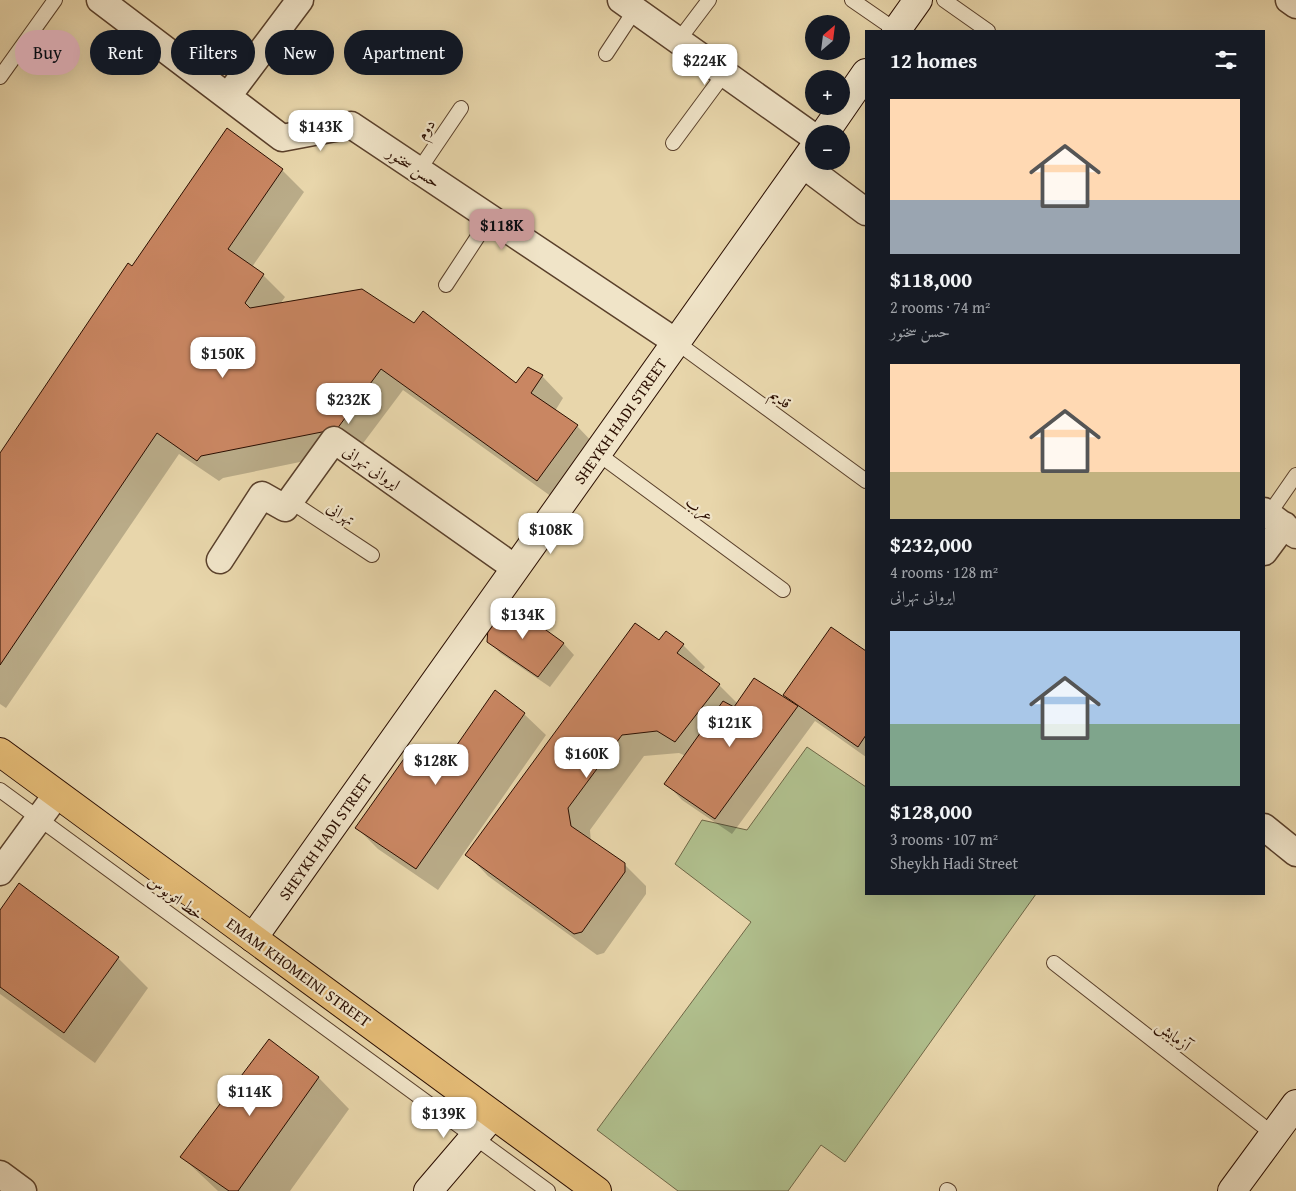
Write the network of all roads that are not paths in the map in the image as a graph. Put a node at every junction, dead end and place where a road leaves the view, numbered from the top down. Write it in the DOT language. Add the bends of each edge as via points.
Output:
graph roads {
  1 [pos="56,0"];
  2 [pos="100,0"];
  3 [pos="300,0"];
  4 [pos="709,0"];
  5 [pos="852,0"];
  6 [pos="918,0"];
  7 [pos="944,0"];
  8 [pos="1289,0"];
  9 [pos="628,5"];
  10 [pos="1296,5"];
  11 [pos="895,30"];
  12 [pos="897,30"];
  13 [pos="987,30"];
  14 [pos="678,41"];
  15 [pos="606,54"];
  16 [pos="724,74"];
  17 [pos="865,74"];
  18 [pos="0,77"];
  19 [pos="228,96"];
  20 [pos="461,108"];
  21 [pos="830,125"];
  22 [pos="805,131"];
  23 [pos="673,143"];
  24 [pos="805,160"];
  25 [pos="419,170"];
  26 [pos="822,170"];
  27 [pos="865,211"];
  28 [pos="490,218"];
  29 [pos="446,285"];
  30 [pos="676,342"];
  31 [pos="597,453"];
  32 [pos="1296,476"];
  33 [pos="865,480"];
  34 [pos="290,501"];
  35 [pos="1278,521"];
  36 [pos="1265,550"];
  37 [pos="372,555"];
  38 [pos="220,560"];
  39 [pos="516,568"];
  40 [pos="783,590"];
  41 [pos="0,752"];
  42 [pos="0,790"];
  43 [pos="56,794"];
  44 [pos="39,818"];
  45 [pos="1265,828"];
  46 [pos="1296,853"];
  47 [pos="0,872"];
  48 [pos="253,938"];
  49 [pos="1054,963"];
  50 [pos="1296,1104"];
  51 [pos="493,1115"];
  52 [pos="1273,1134"];
  53 [pos="474,1137"];
  54 [pos="0,1174"];
  55 [pos="23,1191"];
  56 [pos="428,1191"];
  57 [pos="548,1191"];
  58 [pos="597,1191"];
  59 [pos="1232,1191"];
  1 -- 18 [label="lane"];
  2 -- 19 [label="street, حسن سخنور"];
  3 -- 19 [label="street"];
  4 -- 14 [label="lane"];
  5 -- 11 [label="lane"];
  6 -- 12 [label="street"];
  7 -- 13 [label="lane"];
  8 -- 10 [label="street"];
  9 -- 14 [label="street"];
  9 -- 15 [label="lane"];
  14 -- 16 [label="street"];
  16 -- 22 [label="street"];
  16 -- 23 [label="lane"];
  17 -- 21 [label="street"];
  19 -- 25 [label="street, حسن سخنور" via="282,138 351,125"];
  20 -- 25 [label="lane, دوم"];
  24 -- 30 [label="street, SHEYKH HADI STREET"];
  25 -- 28 [label="street, حسن سخنور"];
  26 -- 27 [label="street"];
  28 -- 29 [label="lane"];
  28 -- 30 [label="street, حسن سخنور"];
  30 -- 31 [label="street, SHEYKH HADI STREET"];
  30 -- 33 [label="lane, قدیم"];
  31 -- 39 [label="street, SHEYKH HADI STREET"];
  31 -- 40 [label="lane, عرب"];
  32 -- 35 [label="lane"];
  34 -- 37 [label="lane, تهرانی"];
  34 -- 38 [label="street" via="285,508 262,495"];
  34 -- 39 [label="street, ایروانی تهرانی" via="334,440"];
  35 -- 36 [label="street"];
  39 -- 48 [label="street, SHEYKH HADI STREET"];
  41 -- 43 [label="main road, EMAM KHOMEINI STREET"];
  42 -- 44 [label="lane, خط اتوبوس"];
  43 -- 44 [label="street"];
  43 -- 48 [label="main road, EMAM KHOMEINI STREET"];
  44 -- 47 [label="street"];
  44 -- 53 [label="lane, خط اتوبوس"];
  45 -- 46 [label="street"];
  48 -- 51 [label="main road, EMAM KHOMEINI STREET"];
  49 -- 52 [label="lane, آزمایش"];
  50 -- 52 [label="street"];
  51 -- 53 [label="street"];
  51 -- 58 [label="main road, EMAM KHOMEINI STREET"];
  52 -- 59 [label="street"];
  53 -- 56 [label="street"];
  53 -- 57 [label="lane, خط اتوبوس"];
  54 -- 55 [label="street"];
}
